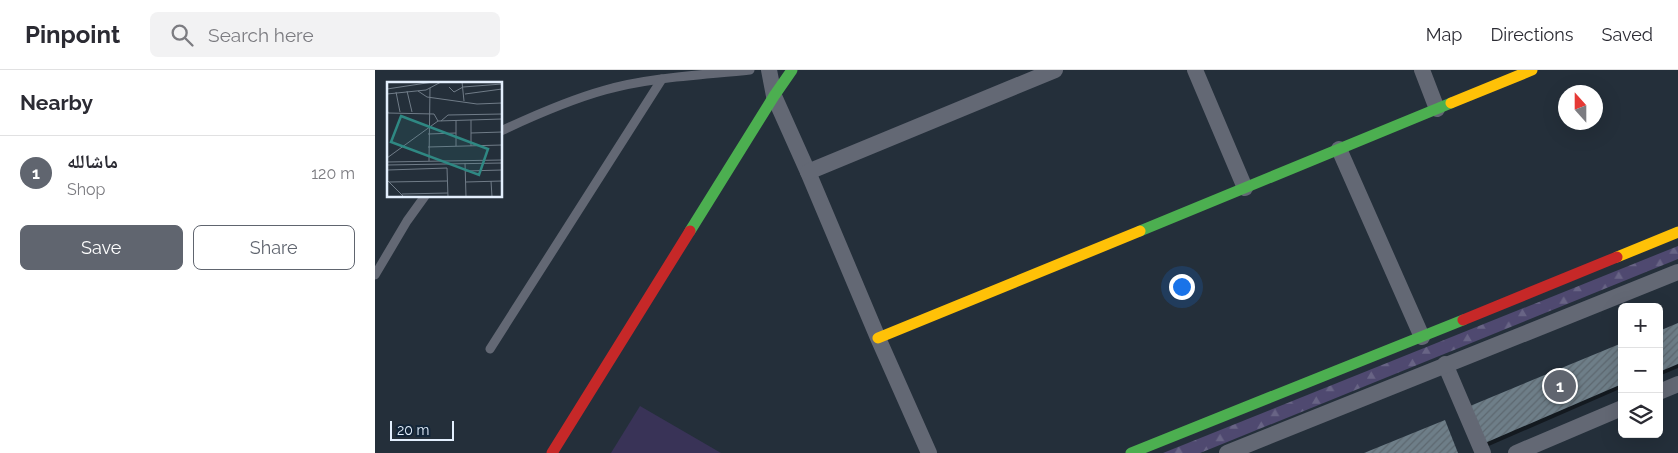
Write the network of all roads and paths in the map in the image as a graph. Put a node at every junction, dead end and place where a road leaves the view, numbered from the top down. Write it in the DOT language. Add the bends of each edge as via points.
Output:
graph roads {
  1 [pos="750,70"];
  2 [pos="769,70"];
  3 [pos="792,70"];
  4 [pos="1055,70"];
  5 [pos="1195,70"];
  6 [pos="1422,70"];
  7 [pos="1532,70"];
  8 [pos="662,79"];
  9 [pos="774,96"];
  10 [pos="1437,109"];
  11 [pos="503,130"];
  12 [pos="1339,149"];
  13 [pos="808,172"];
  14 [pos="1245,188"];
  15 [pos="424,198"];
  16 [pos="1678,232"];
  17 [pos="1678,272"];
  18 [pos="375,274"];
  19 [pos="1422,337"];
  20 [pos="878,338"];
  21 [pos="490,349"];
  22 [pos="1445,364"];
  23 [pos="1678,384"];
  24 [pos="1663,390"];
  25 [pos="1618,410"];
  26 [pos="552,453"];
  27 [pos="929,453"];
  28 [pos="1131,453"];
  29 [pos="1227,453"];
  30 [pos="1483,453"];
  31 [pos="1516,453"];
  1 -- 8 [label="lane"];
  2 -- 9 [label="street"];
  3 -- 9 [label="street"];
  4 -- 13 [label="street"];
  5 -- 14 [label="street"];
  6 -- 10 [label="street"];
  7 -- 10 [label="street"];
  8 -- 11 [label="lane" via="606,90"];
  8 -- 21 [label="lane"];
  9 -- 13 [label="street"];
  9 -- 26 [label="street"];
  10 -- 12 [label="street"];
  12 -- 14 [label="street"];
  12 -- 19 [label="street"];
  13 -- 20 [label="street"];
  14 -- 20 [label="street"];
  15 -- 18 [label="lane"];
  16 -- 19 [label="street"];
  17 -- 22 [label="street"];
  19 -- 28 [label="street"];
  20 -- 27 [label="street"];
  22 -- 29 [label="street"];
  22 -- 30 [label="street"];
  23 -- 24 [label="street"];
  25 -- 31 [label="street"];
}
